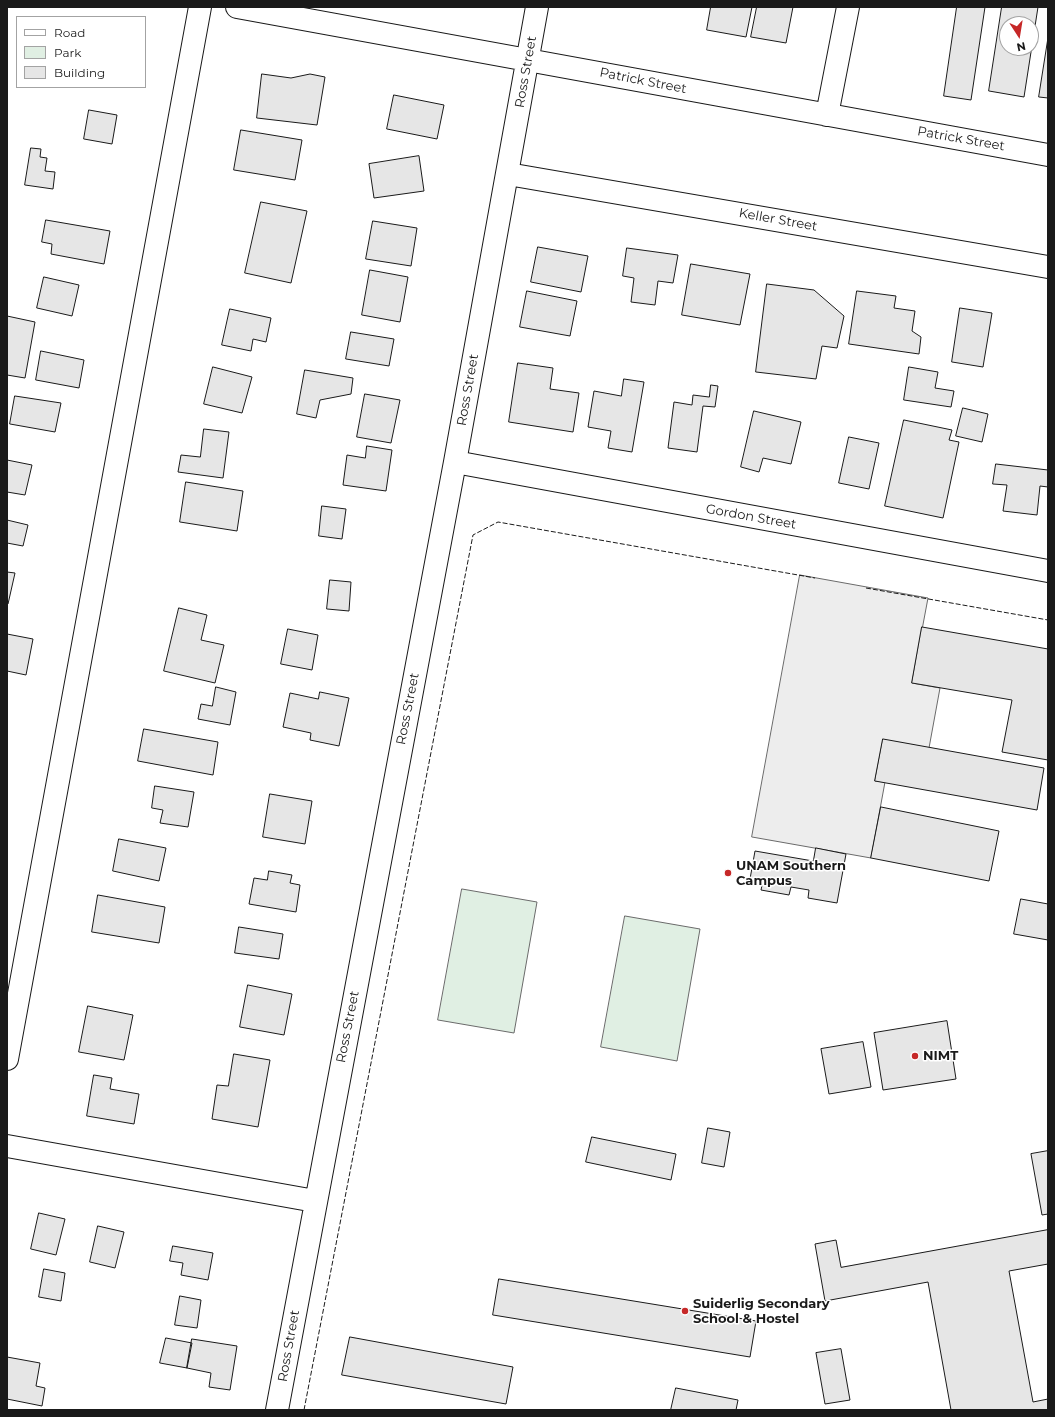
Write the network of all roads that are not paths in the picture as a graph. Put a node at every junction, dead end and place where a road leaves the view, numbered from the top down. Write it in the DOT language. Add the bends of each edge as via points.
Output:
graph roads {
  1 [pos="200,7"];
  2 [pos="237,7"];
  3 [pos="537,7"];
  4 [pos="848,7"];
  5 [pos="528,60"];
  6 [pos="827,115"];
  7 [pos="1048,155"];
  8 [pos="508,174"];
  9 [pos="1048,267"];
  10 [pos="455,462"];
  11 [pos="1048,571"];
  12 [pos="7,1059"];
  13 [pos="7,1146"];
  14 [pos="315,1201"];
  15 [pos="277,1410"];
  1 -- 12 [label="street"];
  2 -- 5 [label="street, Patrick Street"];
  3 -- 5 [label="street, Ross Street"];
  4 -- 6 [label="street"];
  5 -- 6 [label="street, Patrick Street"];
  5 -- 8 [label="street, Ross Street"];
  6 -- 7 [label="street, Patrick Street"];
  8 -- 9 [label="street, Keller Street"];
  8 -- 10 [label="street, Ross Street"];
  10 -- 11 [label="street, Gordon Street"];
  10 -- 14 [label="street, Ross Street"];
  13 -- 14 [label="street"];
  14 -- 15 [label="street, Ross Street"];
}
